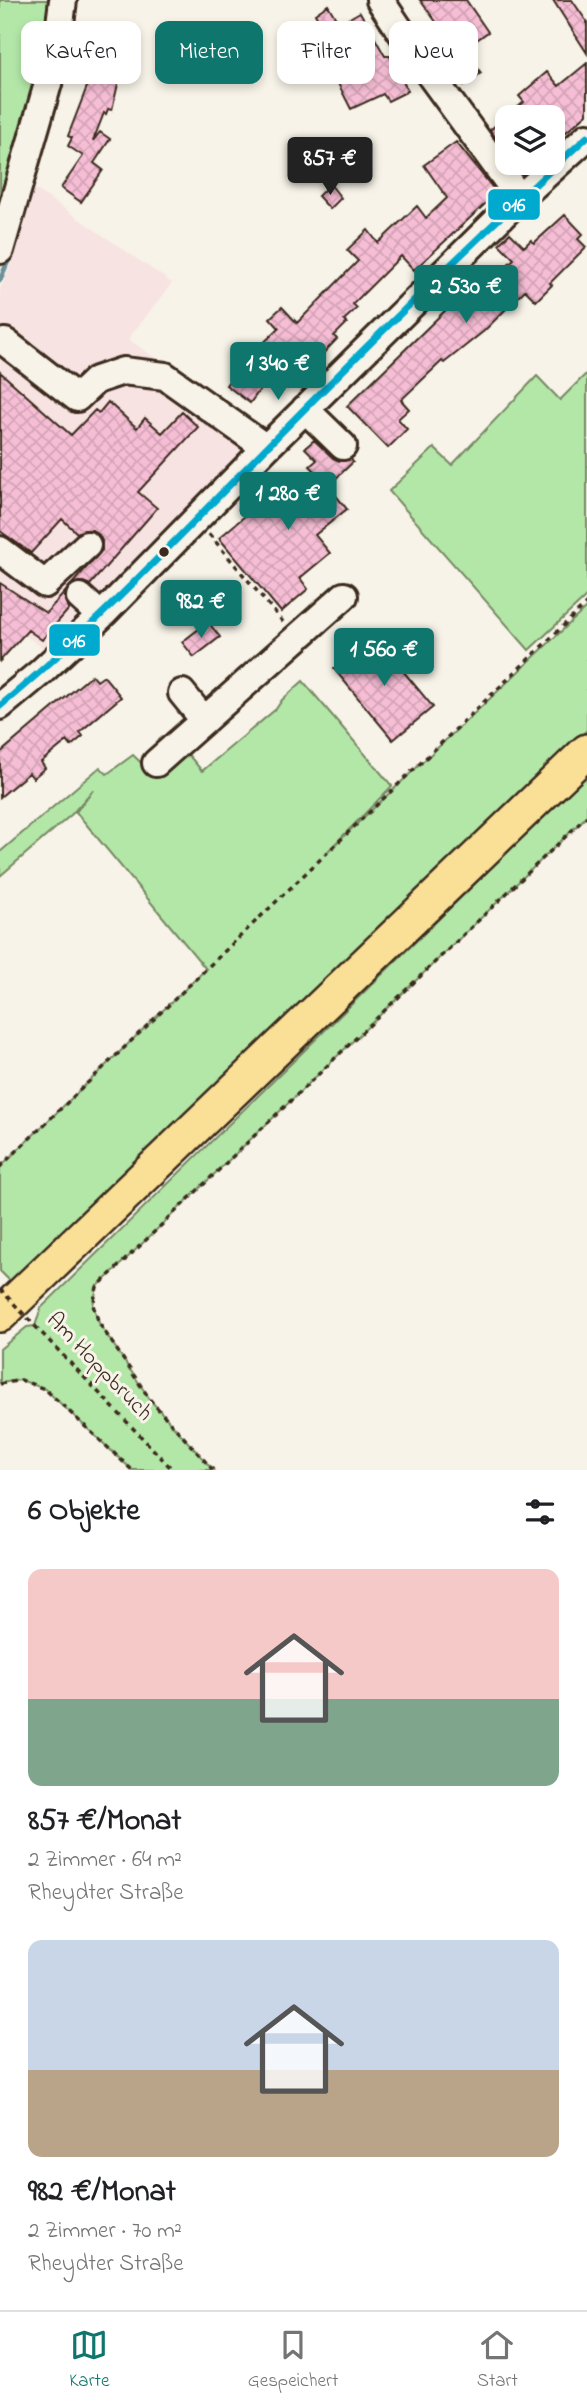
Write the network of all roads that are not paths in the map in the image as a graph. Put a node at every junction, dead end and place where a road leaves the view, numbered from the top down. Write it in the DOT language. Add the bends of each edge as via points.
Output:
graph roads {
  1 [pos="63,0"];
  2 [pos="380,0"];
  3 [pos="587,136"];
  4 [pos="520,198"];
  5 [pos="0,250"];
  6 [pos="5,342"];
  7 [pos="305,409"];
  8 [pos="343,446"];
  9 [pos="266,447"];
  10 [pos="87,545"];
  11 [pos="0,550"];
  12 [pos="68,586"];
  13 [pos="344,596"];
  14 [pos="102,616"];
  15 [pos="182,693"];
  16 [pos="0,706"];
  17 [pos="204,720"];
  18 [pos="587,751"];
  19 [pos="156,763"];
  20 [pos="0,1315"];
  1 -- 5 [label="street" via="54,67"];
  2 -- 4 [label="street"];
  3 -- 4 [label="street"];
  4 -- 7 [label="street"];
  6 -- 9 [label="street" via="77,398 96,380 123,371 165,376"];
  7 -- 8 [label="street"];
  7 -- 9 [label="street"];
  9 -- 14 [label="street"];
  10 -- 12 [label="street"];
  11 -- 12 [label="street" via="45,584"];
  12 -- 14 [label="street"];
  13 -- 17 [label="street"];
  14 -- 16 [label="street"];
  15 -- 17 [label="street"];
  17 -- 19 [label="street"];
  18 -- 20 [label="main road"];
}
